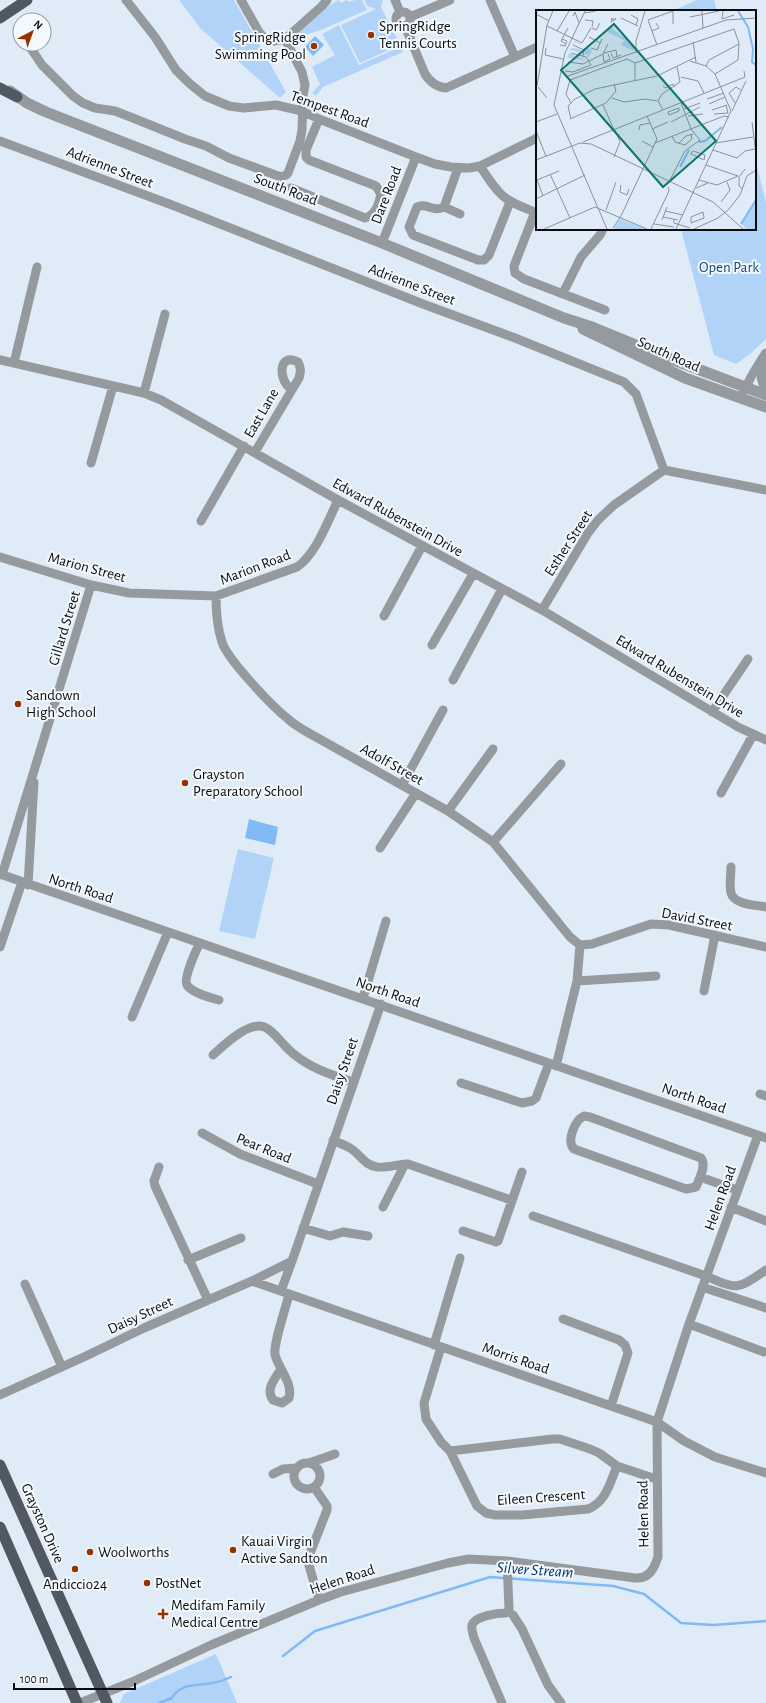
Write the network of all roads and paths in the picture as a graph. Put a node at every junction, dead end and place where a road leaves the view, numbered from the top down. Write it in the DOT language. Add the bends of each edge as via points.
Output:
graph roads {
  1 [pos="27,0"];
  2 [pos="126,0"];
  3 [pos="241,0"];
  4 [pos="327,0"];
  5 [pos="394,0"];
  6 [pos="450,0"];
  7 [pos="490,0"];
  8 [pos="400,12"];
  9 [pos="410,17"];
  10 [pos="0,18"];
  11 [pos="405,26"];
  12 [pos="285,40"];
  13 [pos="536,47"];
  14 [pos="33,52"];
  15 [pos="515,57"];
  16 [pos="0,83"];
  17 [pos="0,88"];
  18 [pos="17,97"];
  19 [pos="302,111"];
  20 [pos="319,119"];
  21 [pos="536,138"];
  22 [pos="0,141"];
  23 [pos="416,156"];
  24 [pos="480,166"];
  25 [pos="458,168"];
  26 [pos="291,188"];
  27 [pos="510,202"];
  28 [pos="444,207"];
  29 [pos="536,212"];
  30 [pos="460,214"];
  31 [pos="602,230"];
  32 [pos="382,243"];
  33 [pos="37,267"];
  34 [pos="563,293"];
  35 [pos="605,310"];
  36 [pos="165,314"];
  37 [pos="564,318"];
  38 [pos="766,354"];
  39 [pos="0,360"];
  40 [pos="14,363"];
  41 [pos="113,386"];
  42 [pos="746,387"];
  43 [pos="766,388"];
  44 [pos="291,389"];
  45 [pos="144,393"];
  46 [pos="766,395"];
  47 [pos="741,398"];
  48 [pos="766,407"];
  49 [pos="244,446"];
  50 [pos="255,452"];
  51 [pos="91,463"];
  52 [pos="664,470"];
  53 [pos="766,490"];
  54 [pos="338,500"];
  55 [pos="201,521"];
  56 [pos="422,546"];
  57 [pos="0,557"];
  58 [pos="473,574"];
  59 [pos="91,585"];
  60 [pos="502,589"];
  61 [pos="216,596"];
  62 [pos="542,610"];
  63 [pos="384,616"];
  64 [pos="432,645"];
  65 [pos="748,659"];
  66 [pos="453,680"];
  67 [pos="443,710"];
  68 [pos="712,712"];
  69 [pos="753,735"];
  70 [pos="766,740"];
  71 [pos="492,749"];
  72 [pos="561,764"];
  73 [pos="34,771"];
  74 [pos="402,785"];
  75 [pos="416,793"];
  76 [pos="721,793"];
  77 [pos="448,811"];
  78 [pos="493,842"];
  79 [pos="380,848"];
  80 [pos="731,867"];
  81 [pos="1,875"];
  82 [pos="25,884"];
  83 [pos="766,907"];
  84 [pos="386,921"];
  85 [pos="168,932"];
  86 [pos="715,935"];
  87 [pos="200,943"];
  88 [pos="580,946"];
  89 [pos="0,947"];
  90 [pos="766,947"];
  91 [pos="656,976"];
  92 [pos="577,981"];
  93 [pos="704,992"];
  94 [pos="362,998"];
  95 [pos="219,1000"];
  96 [pos="381,1004"];
  97 [pos="132,1017"];
  98 [pos="213,1055"];
  99 [pos="552,1064"];
  100 [pos="353,1082"];
  101 [pos="461,1083"];
  102 [pos="202,1134"];
  103 [pos="762,1136"];
  104 [pos="333,1140"];
  105 [pos="405,1164"];
  106 [pos="159,1167"];
  107 [pos="522,1172"];
  108 [pos="700,1177"];
  109 [pos="318,1184"];
  110 [pos="738,1190"];
  111 [pos="511,1200"];
  112 [pos="383,1207"];
  113 [pos="731,1207"];
  114 [pos="533,1216"];
  115 [pos="766,1221"];
  116 [pos="303,1228"];
  117 [pos="463,1231"];
  118 [pos="368,1236"];
  119 [pos="241,1238"];
  120 [pos="460,1258"];
  121 [pos="188,1260"];
  122 [pos="292,1261"];
  123 [pos="766,1270"];
  124 [pos="706,1276"];
  125 [pos="252,1281"];
  126 [pos="25,1284"];
  127 [pos="702,1286"];
  128 [pos="285,1293"];
  129 [pos="208,1300"];
  130 [pos="766,1308"];
  131 [pos="563,1319"];
  132 [pos="689,1324"];
  133 [pos="437,1346"];
  134 [pos="764,1352"];
  135 [pos="62,1367"];
  136 [pos="281,1369"];
  137 [pos="0,1395"];
  138 [pos="611,1406"];
  139 [pos="657,1422"];
  140 [pos="450,1451"];
  141 [pos="335,1454"];
  142 [pos="309,1464"];
  143 [pos="0,1465"];
  144 [pos="617,1466"];
  145 [pos="296,1468"];
  146 [pos="766,1473"];
  147 [pos="273,1474"];
  148 [pos="656,1479"];
  149 [pos="314,1487"];
  150 [pos="0,1527"];
  151 [pos="507,1561"];
  152 [pos="319,1600"];
  153 [pos="509,1612"];
  154 [pos="105,1698"];
  155 [pos="78,1703"];
  156 [pos="502,1703"];
  157 [pos="561,1703"];
  1 -- 10 [label="main road"];
  2 -- 19 [label="street, Tempest Road" via="176,70 205,96 238,108 272,105"];
  3 -- 12 [label="street" via="262,36 270,41"];
  4 -- 12 [label="street"];
  5 -- 8 [label="street"];
  6 -- 9 [label="street"];
  7 -- 15 [label="street"];
  8 -- 9 [label="street" via="408,13"];
  8 -- 11 [label="street" via="396,18 397,22"];
  9 -- 11 [label="street" via="410,22"];
  11 -- 15 [label="street" via="425,74 440,88 446,88"];
  12 -- 19 [label="street" via="304,78"];
  13 -- 15 [label="street"];
  14 -- 19 [label="street" via="42,65 83,103 95,108 116,111 277,176 286,175 292,165 300,141"];
  16 -- 18 [label="street, South Road"];
  17 -- 18 [label="main road"];
  18 -- 32 [label="street, South Road" via="101,135"];
  19 -- 20 [label="street, Tempest Road"];
  20 -- 23 [label="street, Tempest Road"];
  20 -- 26 [label="street" via="306,150 306,157 376,186 381,194 377,206 373,214 365,218"];
  21 -- 24 [label="street, Tempest Road"];
  22 -- 52 [label="street, Adrienne Street" via="624,382 636,394"];
  23 -- 25 [label="street, Tempest Road" via="435,164"];
  23 -- 32 [label="street, Dare Road"];
  24 -- 25 [label="street, Tempest Road"];
  24 -- 27 [label="street" via="495,190"];
  25 -- 28 [label="street"];
  27 -- 28 [label="street" via="489,255 481,261 419,238 411,231 409,227 417,207 422,205 436,210"];
  27 -- 29 [label="street"];
  28 -- 30 [label="street"];
  29 -- 34 [label="street" via="514,266 514,272 524,279"];
  31 -- 34 [label="street" via="581,257"];
  32 -- 37 [label="street, South Road"];
  33 -- 40 [label="street"];
  34 -- 35 [label="street"];
  36 -- 45 [label="street"];
  37 -- 42 [label="street, South Road"];
  37 -- 47 [label="street, South Road" via="588,333 685,378"];
  38 -- 42 [label="street"];
  38 -- 43 [label="street" via="761,375"];
  39 -- 40 [label="street, Edward Rubenstein Drive"];
  40 -- 41 [label="street, Edward Rubenstein Drive"];
  41 -- 45 [label="street, Edward Rubenstein Drive"];
  41 -- 51 [label="street"];
  42 -- 46 [label="street, South Road"];
  42 -- 47 [label="street"];
  44 -- 50 [label="street, East Lane"];
  45 -- 49 [label="street, Edward Rubenstein Drive"];
  47 -- 48 [label="street, South Road"];
  49 -- 50 [label="street, Edward Rubenstein Drive"];
  49 -- 55 [label="street"];
  50 -- 54 [label="street, Edward Rubenstein Drive"];
  52 -- 53 [label="street"];
  52 -- 62 [label="street, Esther Street" via="614,505 598,520"];
  54 -- 56 [label="street, Edward Rubenstein Drive"];
  54 -- 61 [label="street, Marion Road" via="304,562 297,567"];
  56 -- 58 [label="street, Edward Rubenstein Drive"];
  56 -- 63 [label="street"];
  57 -- 59 [label="street, Marion Street"];
  58 -- 60 [label="street, Edward Rubenstein Drive"];
  58 -- 64 [label="street"];
  59 -- 61 [label="street, Marion Street" via="129,593"];
  59 -- 73 [label="street, Gillard Street"];
  60 -- 62 [label="street, Edward Rubenstein Drive"];
  60 -- 66 [label="street"];
  61 -- 74 [label="street, Adolf Street" via="217,616 226,652 279,711 307,732"];
  62 -- 68 [label="street, Edward Rubenstein Drive"];
  65 -- 68 [label="street"];
  67 -- 74 [label="street"];
  68 -- 69 [label="street, Edward Rubenstein Drive"];
  69 -- 70 [label="street, Edward Rubenstein Drive"];
  69 -- 76 [label="street"];
  71 -- 77 [label="street"];
  72 -- 78 [label="street"];
  73 -- 81 [label="street, Gillard Street"];
  73 -- 82 [label="street, Gillard Street"];
  74 -- 75 [label="street, Adolf Street"];
  75 -- 77 [label="street, Adolf Street"];
  75 -- 79 [label="street"];
  77 -- 78 [label="street, Adolf Street"];
  78 -- 88 [label="street, Adolf Street"];
  80 -- 83 [label="street" via="731,894 734,899"];
  81 -- 82 [label="street, North Road"];
  82 -- 85 [label="street, North Road"];
  82 -- 89 [label="street, Gillard Street"];
  84 -- 94 [label="street"];
  85 -- 87 [label="street, North Road"];
  85 -- 97 [label="street"];
  86 -- 88 [label="street, David Street" via="669,925 651,924"];
  86 -- 90 [label="street, David Street"];
  86 -- 93 [label="street"];
  87 -- 94 [label="street, North Road"];
  87 -- 95 [label="street" via="186,982 191,989"];
  88 -- 92 [label="street"];
  91 -- 92 [label="street"];
  92 -- 99 [label="street"];
  94 -- 96 [label="street, North Road"];
  96 -- 99 [label="street, North Road"];
  96 -- 100 [label="street, Daisy Street"];
  98 -- 100 [label="street" via="237,1034 261,1026 314,1068"];
  99 -- 101 [label="street" via="536,1098 532,1101 522,1103"];
  99 -- 103 [label="street, North Road"];
  100 -- 104 [label="street, Daisy Street"];
  102 -- 109 [label="street, Pear Road" via="240,1154"];
  103 -- 110 [label="street, Helen Road"];
  104 -- 105 [label="street" via="350,1148 370,1165 378,1167"];
  104 -- 109 [label="street, Daisy Street"];
  105 -- 111 [label="street"];
  105 -- 112 [label="street"];
  106 -- 121 [label="street" via="154,1186"];
  107 -- 111 [label="street"];
  108 -- 108 [label="street" via="696,1187 686,1190 579,1151 571,1146 570,1141 577,1121 584,1116 590,1117 697,1155 703,1164"];
  108 -- 110 [label="street"];
  109 -- 116 [label="street, Daisy Street"];
  110 -- 113 [label="street, Helen Road"];
  111 -- 117 [label="street" via="500,1238 496,1242"];
  113 -- 115 [label="street"];
  113 -- 124 [label="street, Helen Road"];
  114 -- 124 [label="street"];
  116 -- 118 [label="street" via="330,1236 343,1232"];
  116 -- 122 [label="street, Daisy Street"];
  119 -- 121 [label="street"];
  120 -- 133 [label="street, Eileen Crescent"];
  121 -- 129 [label="street"];
  122 -- 125 [label="street, Daisy Street"];
  122 -- 128 [label="street, Daisy Street"];
  123 -- 124 [label="street" via="745,1284 735,1287"];
  124 -- 127 [label="street, Helen Road"];
  125 -- 128 [label="street, Morris Road"];
  125 -- 129 [label="street, Daisy Street"];
  126 -- 135 [label="street"];
  127 -- 130 [label="street"];
  127 -- 132 [label="street, Helen Road"];
  128 -- 133 [label="street, Morris Road"];
  128 -- 136 [label="street, Daisy Street" via="275,1347"];
  129 -- 135 [label="street, Daisy Street"];
  131 -- 138 [label="street" via="619,1340 627,1348 628,1353"];
  132 -- 134 [label="street"];
  132 -- 139 [label="street, Helen Road"];
  133 -- 138 [label="street, Morris Road"];
  133 -- 140 [label="street, Eileen Crescent" via="423,1409 430,1426"];
  135 -- 137 [label="street, Daisy Street"];
  138 -- 139 [label="street, Morris Road"];
  139 -- 146 [label="street, Morris Road" via="684,1441 715,1457"];
  139 -- 148 [label="street, Helen Road"];
  140 -- 144 [label="street" via="560,1439 599,1453"];
  140 -- 144 [label="street, Eileen Crescent" via="477,1506 494,1515 588,1509 604,1498"];
  141 -- 142 [label="street"];
  142 -- 145 [label="street"];
  142 -- 149 [label="street" via="318,1469 320,1474"];
  143 -- 154 [label="main road, Grayston Drive"];
  144 -- 148 [label="street"];
  145 -- 147 [label="street" via="283,1469"];
  145 -- 149 [label="street" via="293,1475 297,1486 304,1489"];
  148 -- 151 [label="street, Helen Road" via="658,1557 653,1570 644,1577 635,1578"];
  149 -- 152 [label="street" via="327,1506 308,1562"];
  150 -- 155 [label="main road"];
  151 -- 152 [label="street, Helen Road" via="469,1559 448,1563"];
  151 -- 153 [label="street"];
  152 -- 154 [label="street, Helen Road" via="211,1645 132,1682"];
  153 -- 156 [label="street" via="479,1619 473,1623 472,1628"];
  153 -- 157 [label="street" via="522,1629 548,1685"];
  154 -- 155 [label="street, Helen Road"];
}
